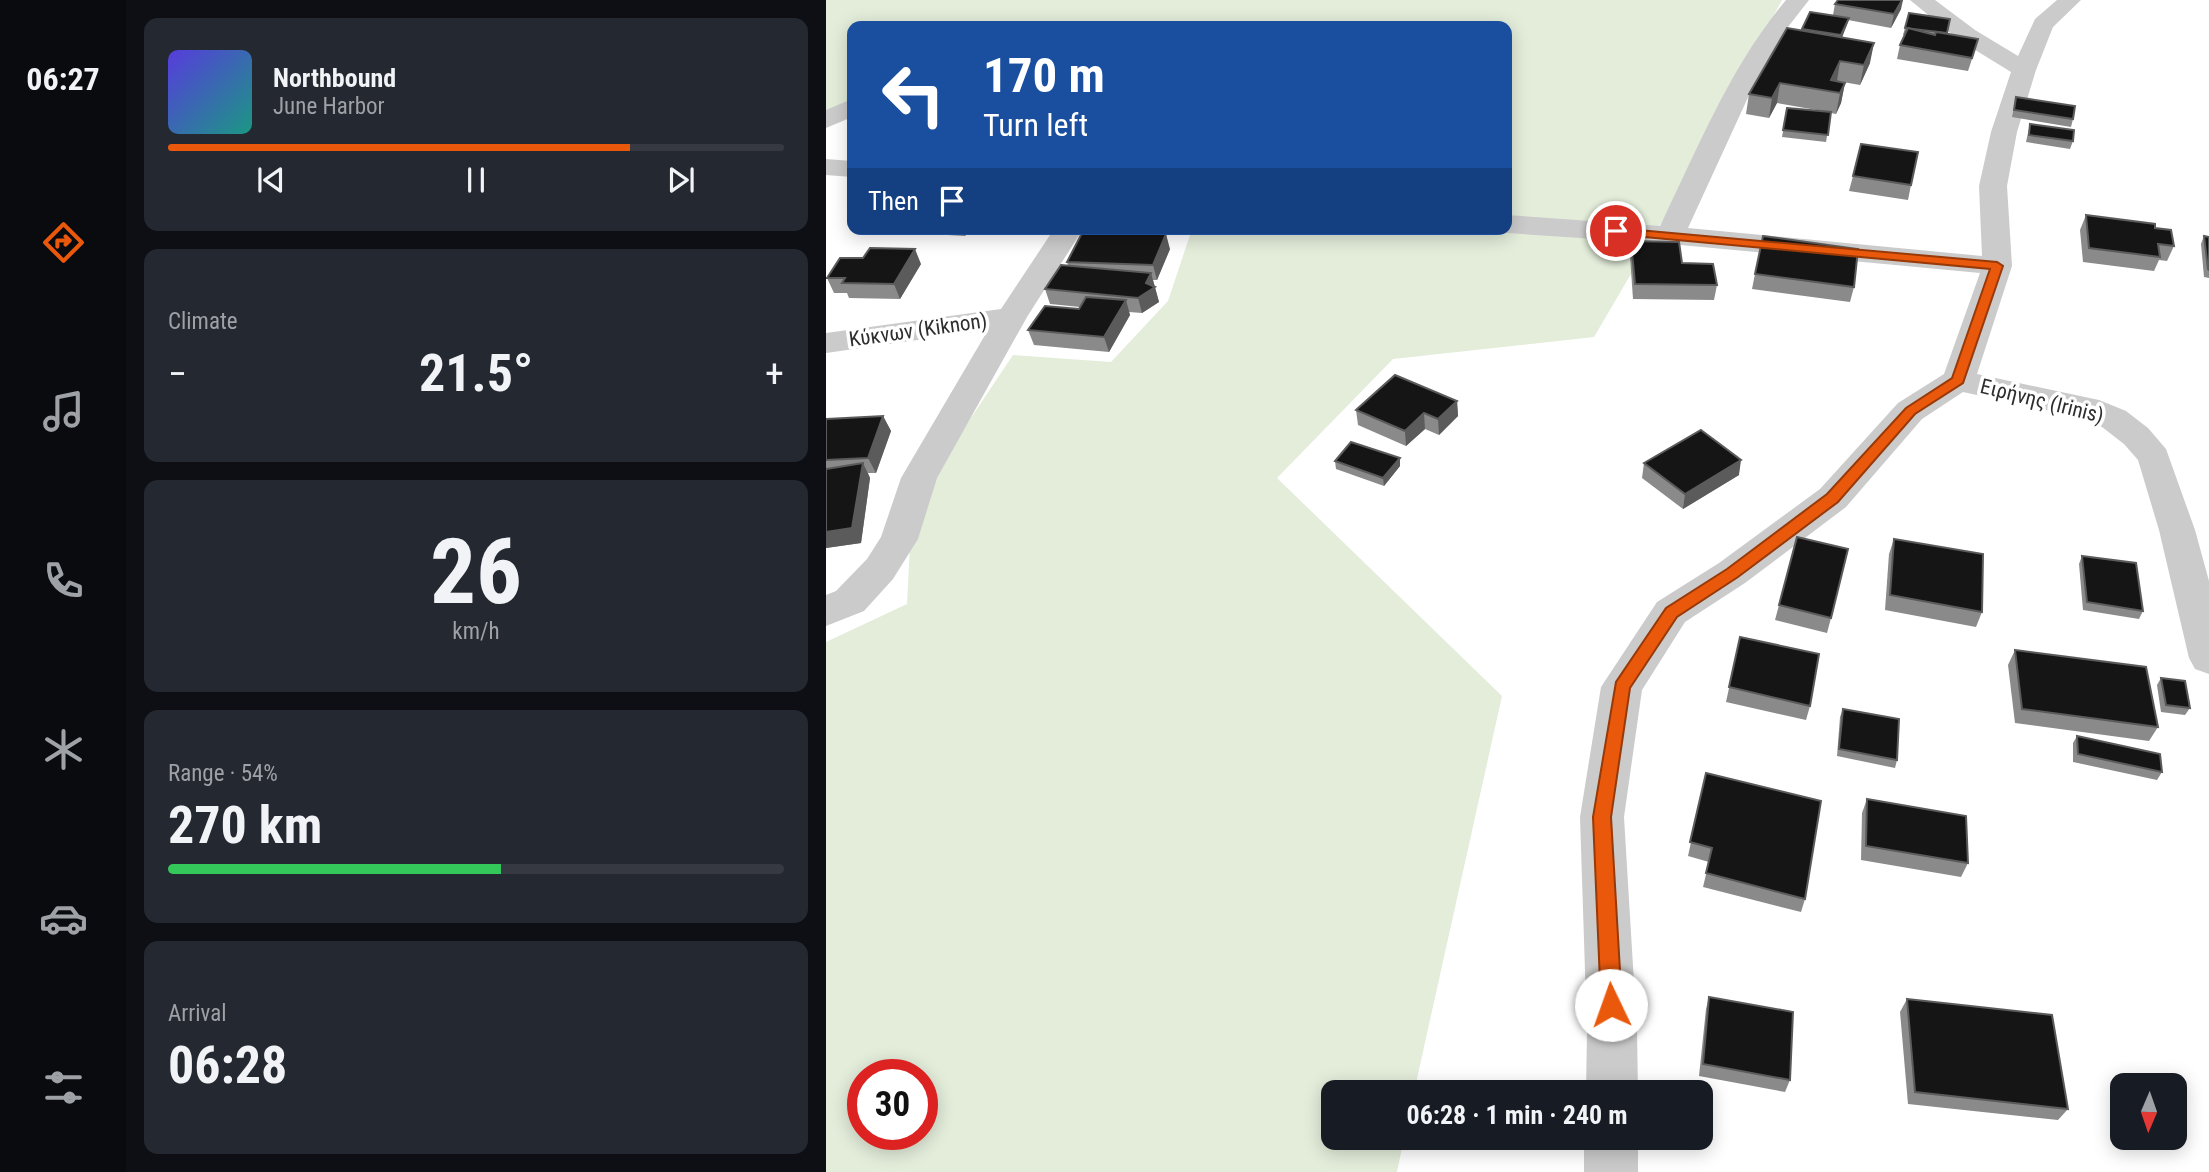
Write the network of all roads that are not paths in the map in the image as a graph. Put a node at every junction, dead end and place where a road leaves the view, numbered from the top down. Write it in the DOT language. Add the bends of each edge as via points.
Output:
graph roads {
  1 [pos="1798,0"];
  2 [pos="1921,0"];
  3 [pos="2070,0"];
  4 [pos="2024,70"];
  5 [pos="847,110"];
  6 [pos="826,120"];
  7 [pos="826,167"];
  8 [pos="847,169"];
  9 [pos="1512,224"];
  10 [pos="1065,235"];
  11 [pos="1670,235"];
  12 [pos="1997,266"];
  13 [pos="1011,317"];
  14 [pos="826,343"];
  15 [pos="1958,380"];
  16 [pos="826,611"];
  17 [pos="2209,657"];
  18 [pos="1612,1080"];
  19 [pos="1611,1150"];
  20 [pos="1611,1172"];
  1 -- 11 [label="street" via="1782,17 1738,92"];
  2 -- 4 [label="street" via="1966,35"];
  3 -- 4 [label="street" via="2043,24"];
  4 -- 12 [label="street" via="1993,186"];
  5 -- 6 [label="street"];
  7 -- 8 [label="street"];
  9 -- 11 [label="street"];
  10 -- 13 [label="street"];
  11 -- 12 [label="street"];
  12 -- 15 [label="street"];
  13 -- 14 [label="street, Κύκνων (Kiknon)"];
  13 -- 16 [label="street" via="919,478 899,539 880,569 850,601"];
  15 -- 17 [label="street, Ειρήνης (Irinis)" via="2087,408 2114,419 2136,436 2154,457"];
  15 -- 18 [label="street" via="1910,411 1833,498 1671,612 1622,687 1602,817"];
  19 -- 20 [label="street"];
}
